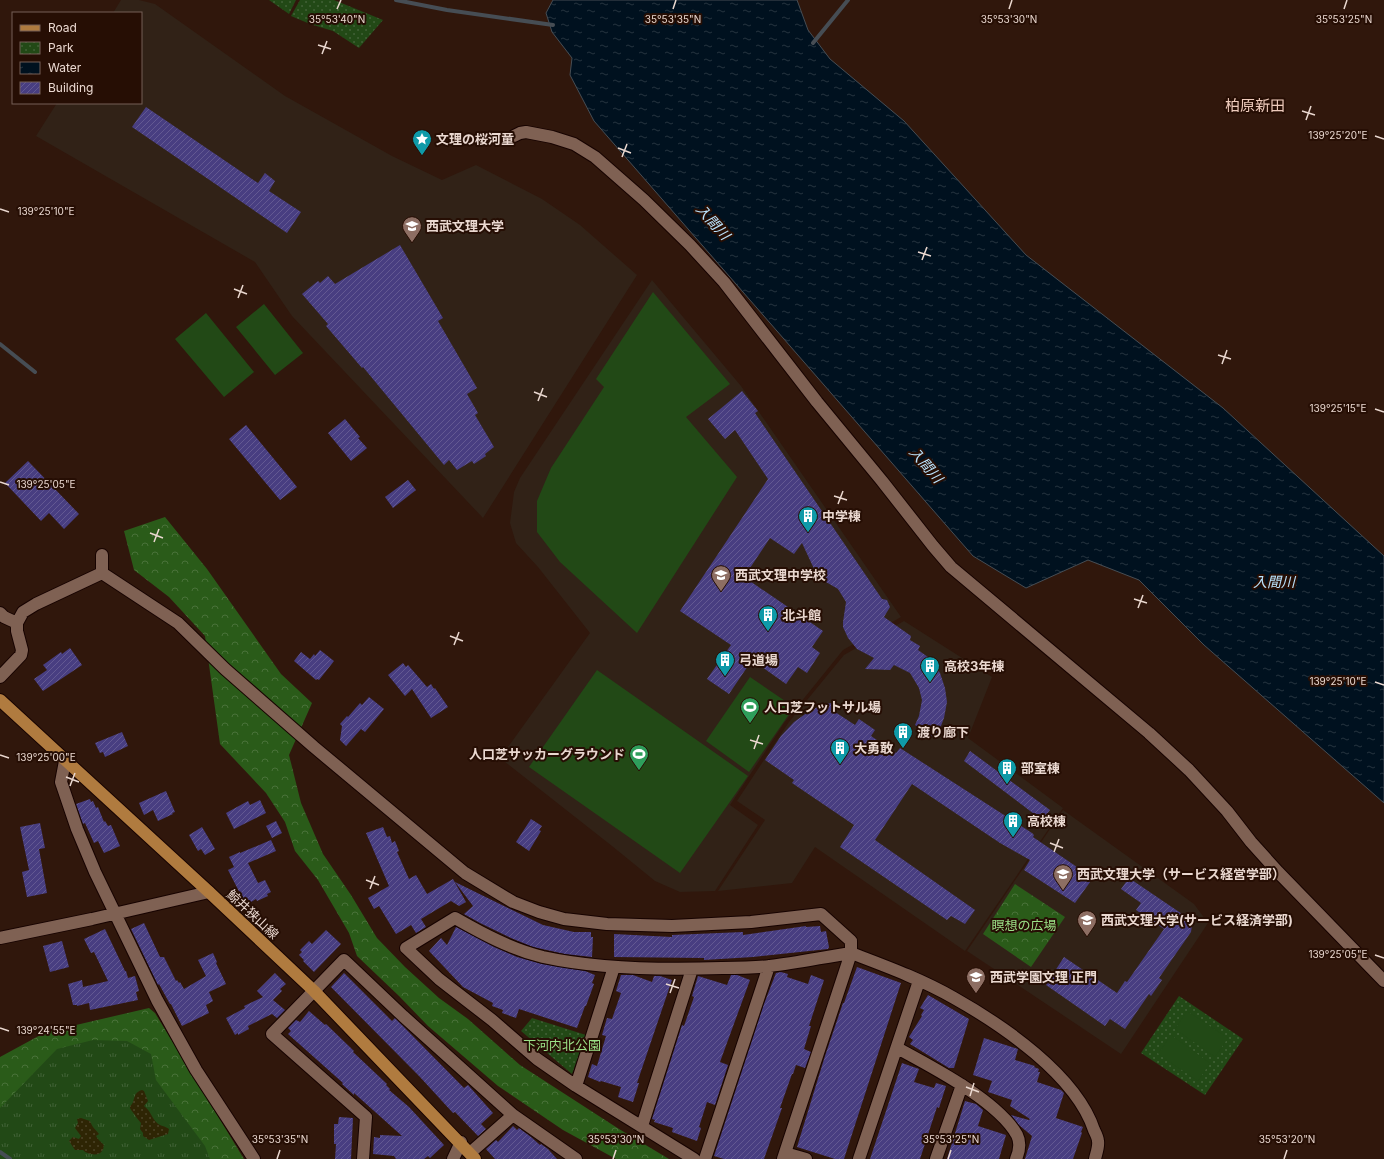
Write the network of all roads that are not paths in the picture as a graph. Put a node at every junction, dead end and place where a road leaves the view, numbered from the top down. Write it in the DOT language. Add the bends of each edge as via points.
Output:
graph roads {
  1 [pos="514,136"];
  2 [pos="102,555"];
  3 [pos="102,573"];
  4 [pos="0,613"];
  5 [pos="17,623"];
  6 [pos="0,677"];
  7 [pos="0,700"];
  8 [pos="65,760"];
  9 [pos="209,892"];
  10 [pos="115,913"];
  11 [pos="0,938"];
  12 [pos="851,953"];
  13 [pos="768,966"];
  14 [pos="614,967"];
  15 [pos="692,969"];
  16 [pos="919,981"];
  17 [pos="1384,981"];
  18 [pos="314,991"];
  19 [pos="897,1048"];
  20 [pos="962,1085"];
  21 [pos="576,1086"];
  22 [pos="513,1114"];
  23 [pos="642,1126"];
  24 [pos="461,1142"];
  25 [pos="473,1156"];
  26 [pos="784,1156"];
  27 [pos="254,1159"];
  28 [pos="363,1159"];
  29 [pos="453,1159"];
  30 [pos="576,1159"];
  31 [pos="694,1159"];
  32 [pos="705,1159"];
  33 [pos="806,1159"];
  34 [pos="859,1159"];
  35 [pos="936,1159"];
  36 [pos="1016,1159"];
  37 [pos="1094,1159"];
  1 -- 17 [label="street" via="526,132 574,144 595,157 655,210 724,282 817,402 951,567 1149,733 1189,770 1227,810 1278,872"];
  2 -- 3 [label="street"];
  3 -- 5 [label="street" via="36,604 23,612"];
  3 -- 12 [label="street" via="178,623 225,669 308,742 465,873 513,902 564,919 672,926 751,922 821,914 851,941"];
  4 -- 5 [label="street"];
  5 -- 6 [label="street" via="21,655"];
  7 -- 8 [label="main road, 鯨井狭山線"];
  8 -- 9 [label="main road, 鯨井狭山線"];
  8 -- 10 [label="street" via="61,782 77,829"];
  9 -- 10 [label="street"];
  9 -- 18 [label="main road, 鯨井狭山線"];
  10 -- 11 [label="street"];
  10 -- 27 [label="street" via="157,1000 196,1070"];
  12 -- 13 [label="street"];
  12 -- 16 [label="street"];
  12 -- 26 [label="street"];
  13 -- 15 [label="street"];
  13 -- 32 [label="street"];
  14 -- 15 [label="street"];
  14 -- 21 [label="street"];
  14 -- 21 [label="street" via="537,955 493,939 455,918 406,948 439,980 492,1020 537,1059"];
  15 -- 23 [label="street"];
  16 -- 19 [label="street"];
  16 -- 37 [label="street" via="990,1020 1021,1042 1053,1071 1075,1094 1091,1119 1099,1142"];
  18 -- 22 [label="street" via="344,960"];
  18 -- 24 [label="main road, 鯨井狭山線"];
  18 -- 28 [label="street" via="272,1034 366,1117"];
  19 -- 20 [label="street"];
  19 -- 34 [label="street"];
  20 -- 35 [label="street"];
  20 -- 36 [label="street" via="1002,1116 1018,1137 1019,1149"];
  21 -- 23 [label="street"];
  22 -- 25 [label="street"];
  22 -- 30 [label="street"];
  23 -- 31 [label="street"];
  24 -- 25 [label="main road, 鯨井狭山線"];
  24 -- 29 [label="street"];
  26 -- 33 [label="street"];
}
